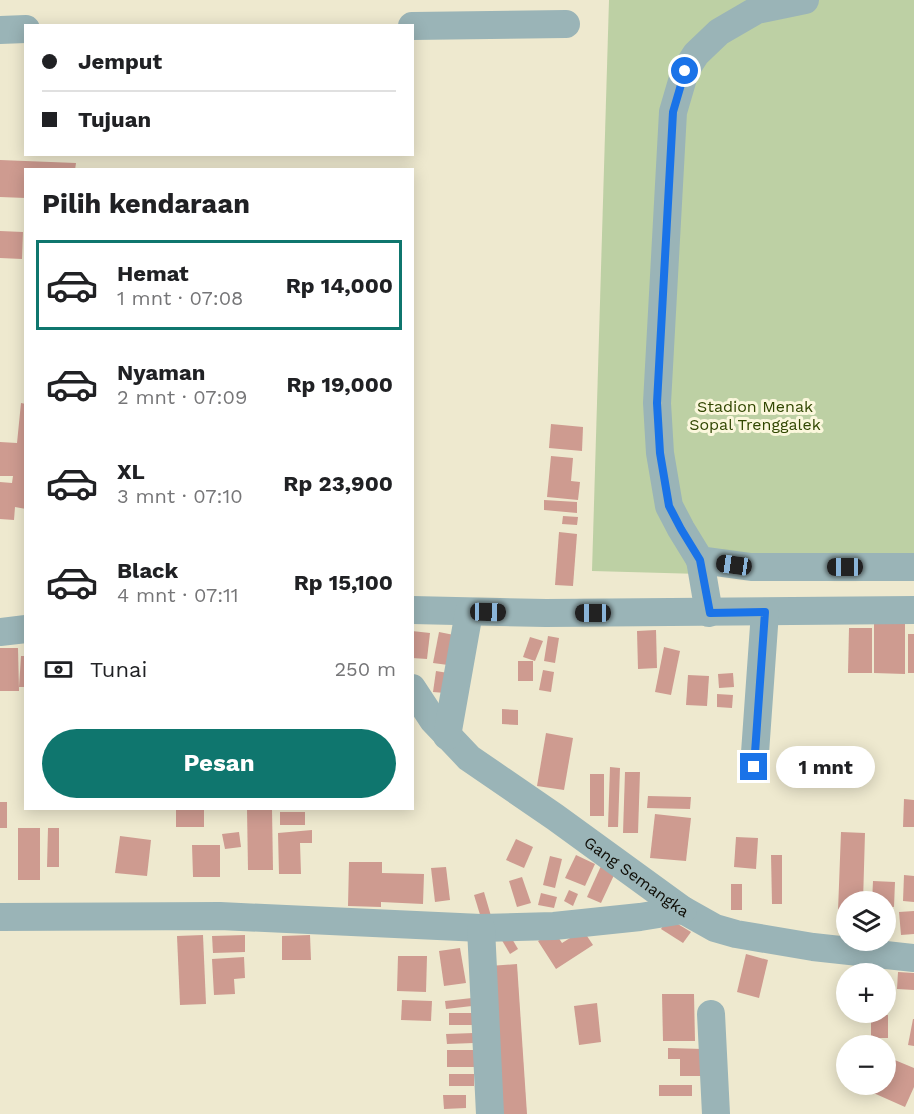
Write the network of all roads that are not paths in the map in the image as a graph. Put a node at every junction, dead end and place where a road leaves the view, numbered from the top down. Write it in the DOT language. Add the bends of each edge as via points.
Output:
graph roads {
  1 [pos="805,0"];
  2 [pos="566,24"];
  3 [pos="414,26"];
  4 [pos="24,29"];
  5 [pos="0,30"];
  6 [pos="700,560"];
  7 [pos="914,567"];
  8 [pos="414,610"];
  9 [pos="914,610"];
  10 [pos="469,612"];
  11 [pos="765,612"];
  12 [pos="710,613"];
  13 [pos="24,629"];
  14 [pos="0,632"];
  15 [pos="414,691"];
  16 [pos="447,736"];
  17 [pos="754,767"];
  18 [pos="682,910"];
  19 [pos="0,917"];
  20 [pos="481,928"];
  21 [pos="914,958"];
  22 [pos="711,1014"];
  23 [pos="490,1114"];
  24 [pos="716,1114"];
  1 -- 6 [label="street" via="757,10 719,32 685,71 673,112 657,403 660,453 669,506"];
  2 -- 3 [label="street"];
  4 -- 5 [label="street"];
  6 -- 7 [label="street" via="759,567"];
  6 -- 12 [label="street"];
  8 -- 10 [label="street"];
  9 -- 11 [label="street"];
  10 -- 12 [label="street"];
  10 -- 16 [label="street"];
  11 -- 12 [label="street"];
  11 -- 17 [label="street"];
  13 -- 14 [label="street"];
  15 -- 16 [label="street, Gang Semangka"];
  16 -- 18 [label="street, Gang Semangka" via="469,758"];
  18 -- 20 [label="street" via="554,926"];
  18 -- 21 [label="street, Gang Semangka" via="715,928 736,934"];
  19 -- 20 [label="street" via="220,916"];
  20 -- 23 [label="street"];
  22 -- 24 [label="street"];
}
